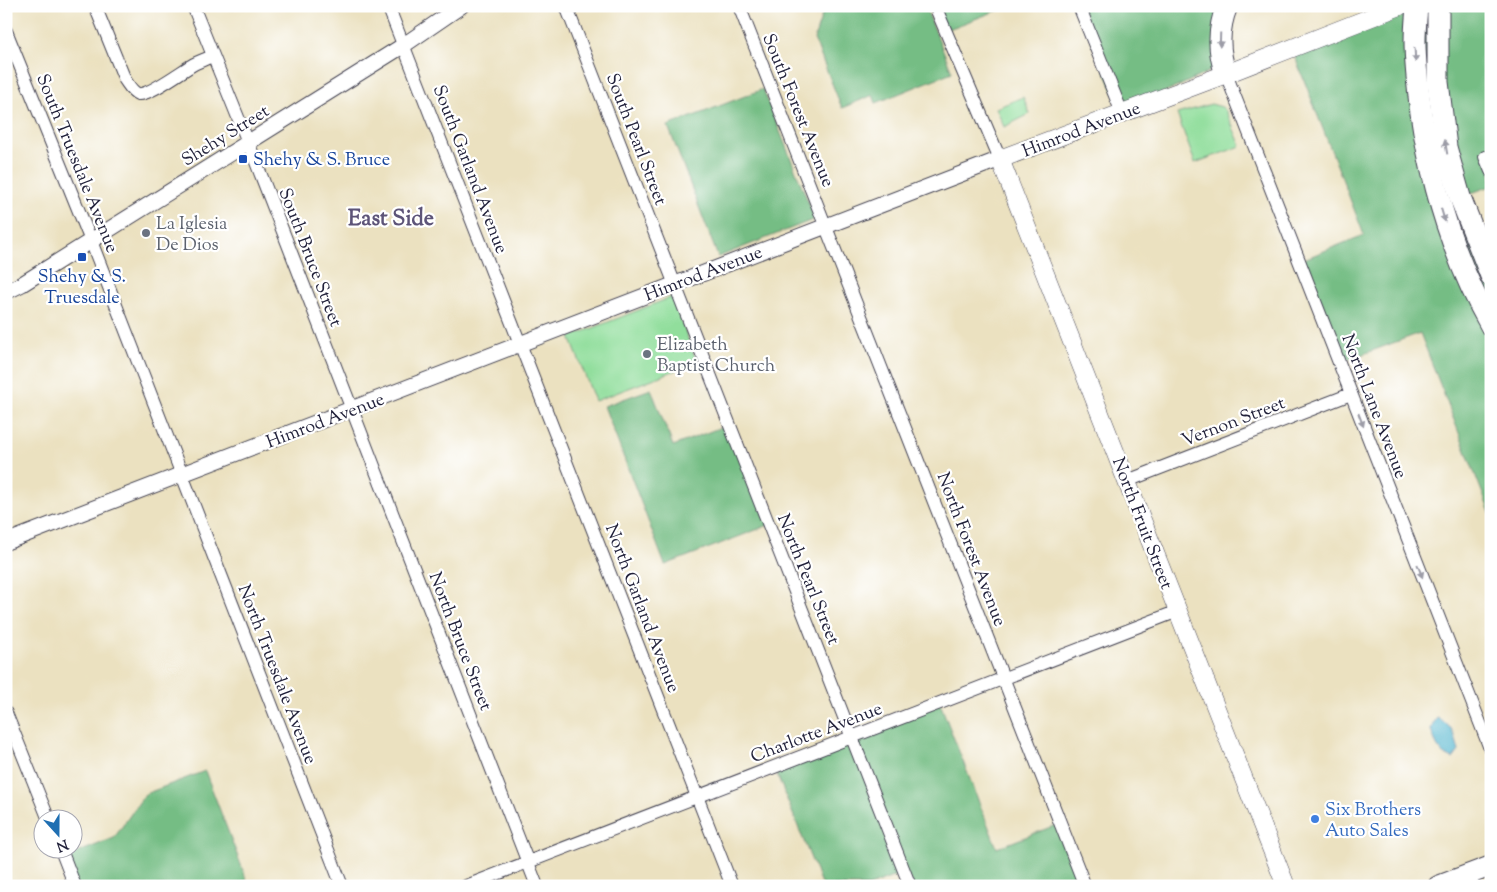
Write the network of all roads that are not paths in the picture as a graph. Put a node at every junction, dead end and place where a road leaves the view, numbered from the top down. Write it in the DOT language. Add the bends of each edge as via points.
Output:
graph roads {
  1 [pos="95,6"];
  2 [pos="193,6"];
  3 [pos="388,6"];
  4 [pos="461,6"];
  5 [pos="566,6"];
  6 [pos="739,6"];
  7 [pos="935,6"];
  8 [pos="1080,6"];
  9 [pos="1227,6"];
  10 [pos="1400,6"];
  11 [pos="1418,6"];
  12 [pos="1438,6"];
  13 [pos="6,31"];
  14 [pos="404,46"];
  15 [pos="212,56"];
  16 [pos="1226,74"];
  17 [pos="1122,113"];
  18 [pos="248,143"];
  19 [pos="1486,157"];
  20 [pos="1000,159"];
  21 [pos="1491,171"];
  22 [pos="826,226"];
  23 [pos="91,241"];
  24 [pos="1491,276"];
  25 [pos="675,284"];
  26 [pos="6,292"];
  27 [pos="1491,326"];
  28 [pos="520,344"];
  29 [pos="1351,394"];
  30 [pos="352,409"];
  31 [pos="182,475"];
  32 [pos="1127,481"];
  33 [pos="6,542"];
  34 [pos="1178,612"];
  35 [pos="1004,679"];
  36 [pos="6,713"];
  37 [pos="853,737"];
  38 [pos="1491,750"];
  39 [pos="698,797"];
  40 [pos="45,810"];
  41 [pos="65,860"];
  42 [pos="528,862"];
  43 [pos="1491,866"];
  44 [pos="75,886"];
  45 [pos="342,886"];
  46 [pos="466,886"];
  47 [pos="537,886"];
  48 [pos="732,886"];
  49 [pos="910,886"];
  50 [pos="1086,886"];
  51 [pos="1286,886"];
  52 [pos="1438,886"];
  1 -- 15 [label="street" via="124,80 137,94 152,90"];
  2 -- 15 [label="street, South Bruce Street"];
  3 -- 14 [label="street, South Garland Avenue"];
  4 -- 14 [label="street, Shehy Street"];
  5 -- 25 [label="street, South Pearl Street"];
  6 -- 22 [label="street, South Forest Avenue"];
  7 -- 20 [label="street"];
  8 -- 17 [label="street"];
  9 -- 16 [label="highway, one-way" via="1221,24 1220,45"];
  10 -- 16 [label="main road, Himrod Avenue"];
  11 -- 27 [label="highway, one-way" via="1415,39 1417,77 1431,169 1457,255"];
  24 -- 12 [label="highway, one-way" via="1460,197 1446,147 1438,82"];
  13 -- 23 [label="street, South Truesdale Avenue"];
  14 -- 18 [label="street, Shehy Street"];
  14 -- 28 [label="street, South Garland Avenue"];
  15 -- 18 [label="street, South Bruce Street"];
  16 -- 17 [label="main road, Himrod Avenue"];
  16 -- 29 [label="street, North Lane Avenue"];
  17 -- 20 [label="main road, Himrod Avenue"];
  18 -- 23 [label="street, Shehy Street"];
  18 -- 30 [label="street, South Bruce Street"];
  19 -- 21 [label="street"];
  20 -- 22 [label="street, Himrod Avenue"];
  20 -- 32 [label="main road, North Fruit Street"];
  22 -- 25 [label="street, Himrod Avenue"];
  22 -- 35 [label="street, North Forest Avenue"];
  23 -- 26 [label="street, Shehy Street"];
  23 -- 31 [label="street, South Truesdale Avenue"];
  25 -- 28 [label="street, Himrod Avenue"];
  25 -- 37 [label="street, North Pearl Street"];
  28 -- 30 [label="street, Himrod Avenue"];
  28 -- 39 [label="street, North Garland Avenue"];
  29 -- 32 [label="street, Vernon Street"];
  29 -- 38 [label="street, North Lane Avenue, one-way"];
  30 -- 31 [label="street, Himrod Avenue"];
  30 -- 42 [label="street, North Bruce Street"];
  31 -- 33 [label="street, Himrod Avenue"];
  31 -- 45 [label="street, North Truesdale Avenue"];
  32 -- 34 [label="main road, North Fruit Street"];
  34 -- 35 [label="street, Charlotte Avenue"];
  34 -- 51 [label="main road, North Fruit Street"];
  35 -- 37 [label="street, Charlotte Avenue"];
  35 -- 50 [label="street, North Forest Avenue"];
  36 -- 40 [label="street"];
  37 -- 39 [label="street, Charlotte Avenue"];
  37 -- 49 [label="street, North Pearl Street"];
  39 -- 42 [label="street, Charlotte Avenue"];
  39 -- 48 [label="street, North Garland Avenue"];
  41 -- 44 [label="street"];
  42 -- 46 [label="street, Charlotte Avenue"];
  42 -- 47 [label="street, North Bruce Street"];
  43 -- 52 [label="highway"];
}
